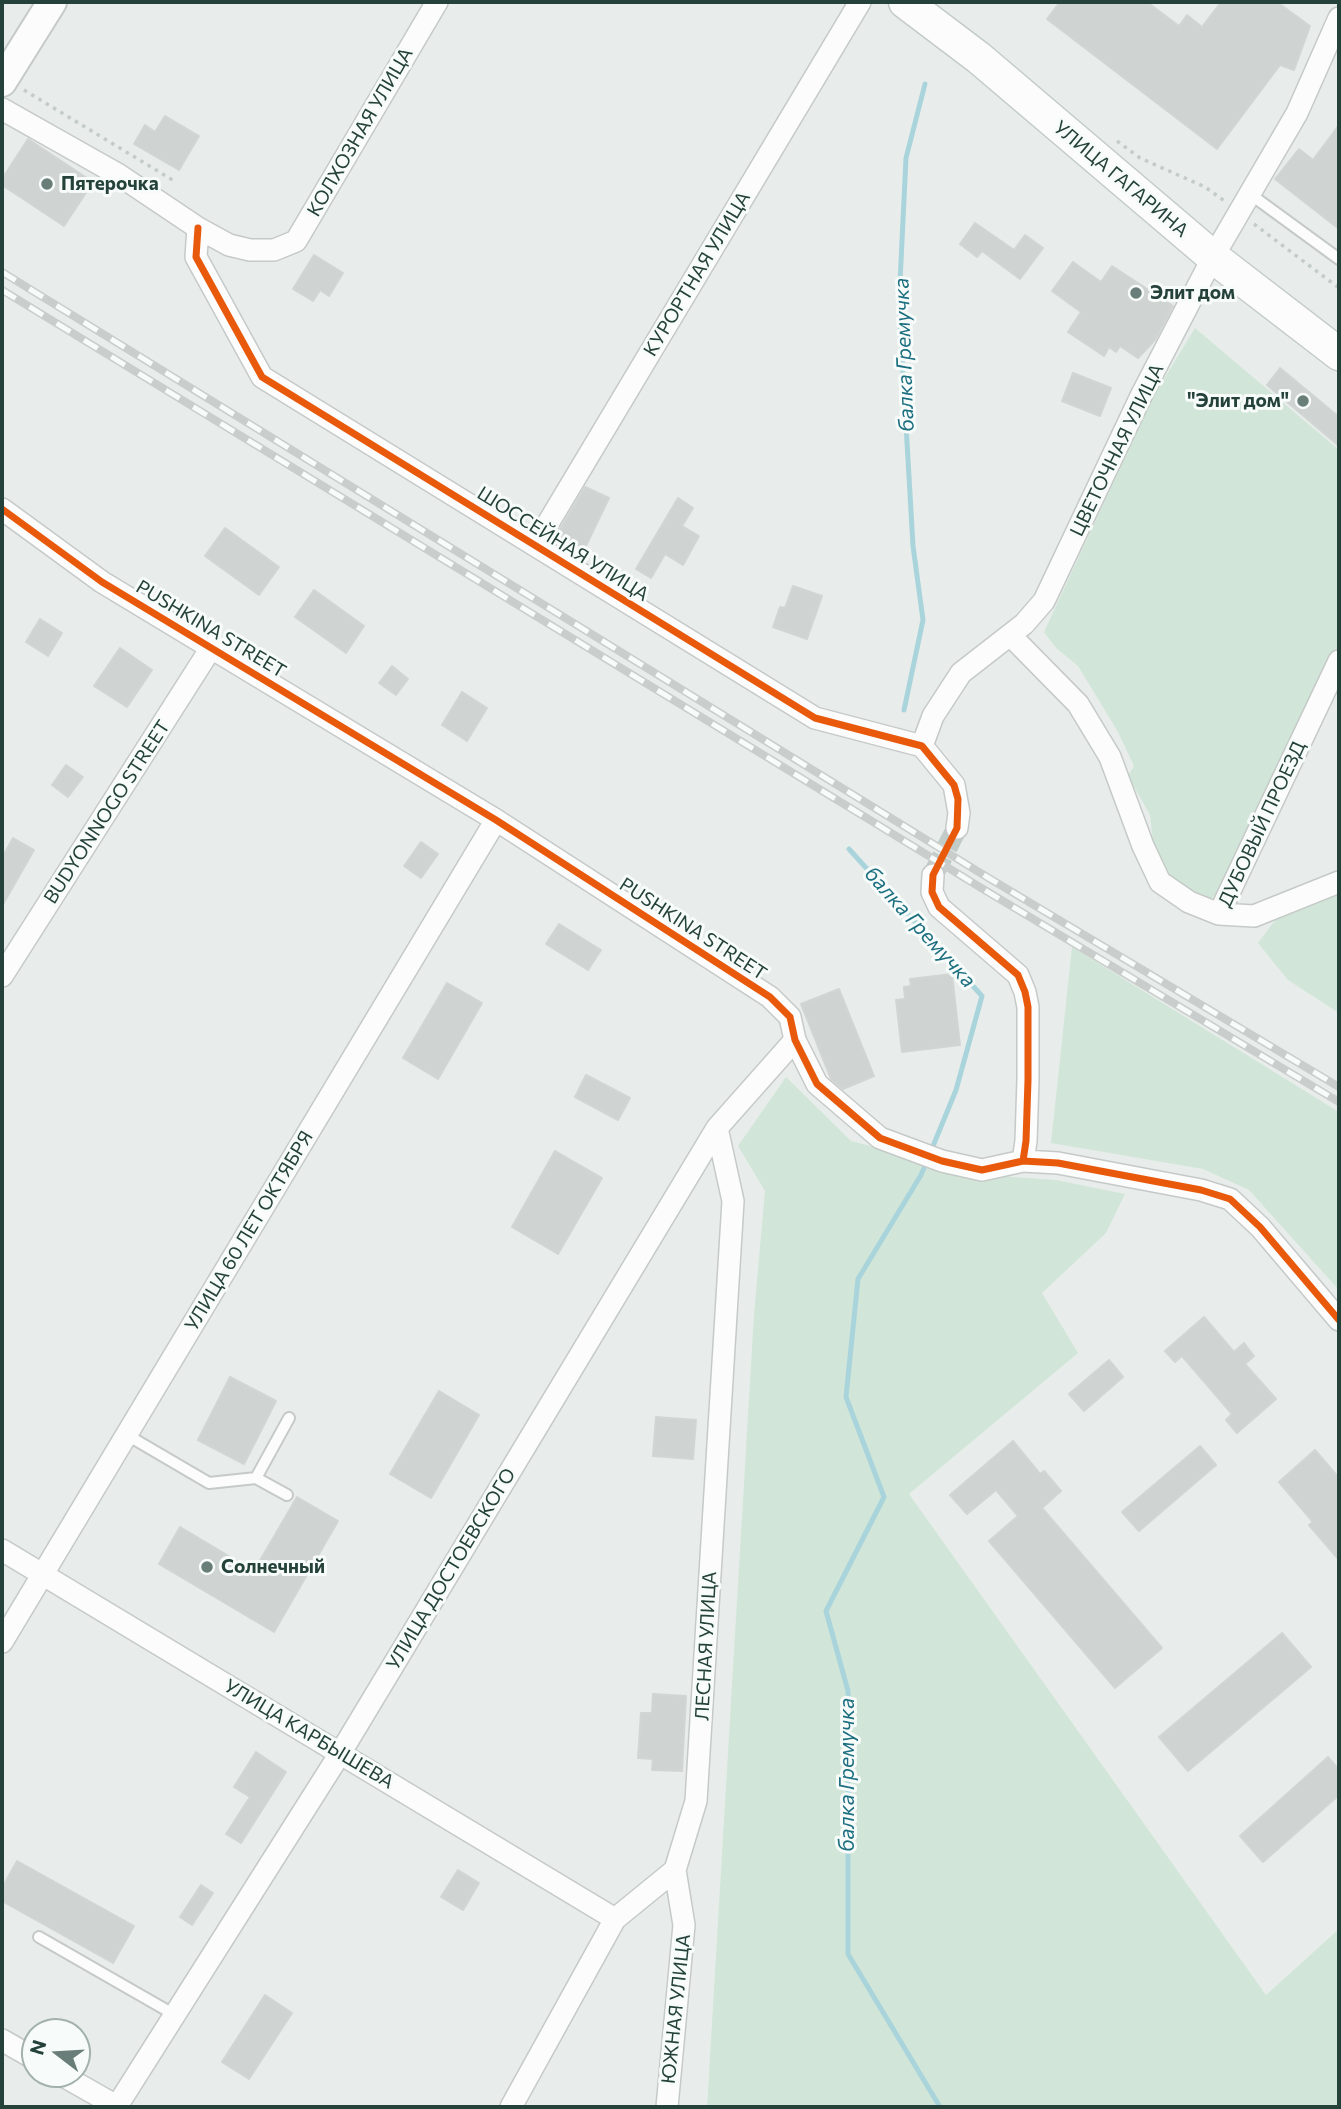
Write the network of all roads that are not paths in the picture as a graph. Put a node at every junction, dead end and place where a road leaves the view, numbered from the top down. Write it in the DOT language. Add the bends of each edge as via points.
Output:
graph roads {
  1 [pos="52,2"];
  2 [pos="437,2"];
  3 [pos="860,2"];
  4 [pos="906,3"];
  5 [pos="1339,18"];
  6 [pos="11,85"];
  7 [pos="2,109"];
  8 [pos="1245,203"];
  9 [pos="198,228"];
  10 [pos="1213,257"];
  11 [pos="1339,259"];
  12 [pos="1339,354"];
  13 [pos="2,509"];
  14 [pos="535,545"];
  15 [pos="1010,635"];
  16 [pos="211,648"];
  17 [pos="1339,661"];
  18 [pos="922,746"];
  19 [pos="496,820"];
  20 [pos="957,828"];
  21 [pos="933,875"];
  22 [pos="1339,883"];
  23 [pos="1219,914"];
  24 [pos="2,976"];
  25 [pos="795,1040"];
  26 [pos="717,1128"];
  27 [pos="1023,1161"];
  28 [pos="1339,1320"];
  29 [pos="289,1418"];
  30 [pos="127,1436"];
  31 [pos="256,1478"];
  32 [pos="287,1495"];
  33 [pos="2,1550"];
  34 [pos="43,1576"];
  35 [pos="2,1642"];
  36 [pos="341,1752"];
  37 [pos="674,1870"];
  38 [pos="615,1919"];
  39 [pos="39,1937"];
  40 [pos="175,2015"];
  41 [pos="2,2040"];
  42 [pos="21,2051"];
  43 [pos="84,2088"];
  44 [pos="117,2107"];
  45 [pos="511,2107"];
  46 [pos="667,2107"];
  1 -- 6 [label="street"];
  2 -- 9 [label="street, КОЛХОЗНАЯ УЛИЦА" via="296,240 274,250 250,250"];
  3 -- 14 [label="street, КУРОРТНАЯ УЛИЦА"];
  4 -- 10 [label="main road, УЛИЦА ГАГАРИНА" via="979,58"];
  5 -- 8 [label="street, ЦВЕТОЧНАЯ УЛИЦА" via="1297,113"];
  7 -- 9 [label="street" via="120,175"];
  8 -- 10 [label="street, ЦВЕТОЧНАЯ УЛИЦА"];
  8 -- 11 [label="lane"];
  9 -- 14 [label="street, ШОССЕЙНАЯ УЛИЦА" via="196,257 262,377"];
  10 -- 12 [label="main road, УЛИЦА ГАГАРИНА"];
  10 -- 15 [label="street, ЦВЕТОЧНАЯ УЛИЦА" via="1044,601"];
  13 -- 16 [label="street, PUSHKINA STREET" via="102,582"];
  14 -- 18 [label="street, ШОССЕЙНАЯ УЛИЦА" via="815,718"];
  15 -- 18 [label="street, ЦВЕТОЧНАЯ УЛИЦА" via="961,673 933,716"];
  15 -- 23 [label="street" via="1078,704 1110,757 1160,882 1189,902"];
  16 -- 19 [label="street, PUSHKINA STREET"];
  16 -- 24 [label="street, BUDYONNOGO STREET"];
  17 -- 23 [label="street, ДУБОВЫЙ ПРОЕЗД"];
  18 -- 20 [label="street" via="954,785"];
  19 -- 25 [label="street, PUSHKINA STREET" via="770,997 790,1017"];
  19 -- 30 [label="street, УЛИЦА 60 ЛЕТ ОКТЯБРЯ"];
  21 -- 27 [label="street" via="932,892 939,906 1018,975 1025,992 1028,1080"];
  22 -- 23 [label="street, ДУБОВЫЙ ПРОЕЗД" via="1254,916"];
  25 -- 26 [label="street, УЛИЦА ДОСТОЕВСКОГО"];
  25 -- 27 [label="street, PUSHKINA STREET" via="817,1084 880,1139 982,1170"];
  26 -- 36 [label="street, УЛИЦА ДОСТОЕВСКОГО"];
  26 -- 37 [label="street, ЛЕСНАЯ УЛИЦА" via="733,1201 696,1801"];
  27 -- 28 [label="street, PUSHKINA STREET" via="1071,1165 1230,1199 1260,1227"];
  29 -- 31 [label="lane"];
  30 -- 31 [label="lane" via="209,1483"];
  30 -- 34 [label="street, УЛИЦА 60 ЛЕТ ОКТЯБРЯ"];
  31 -- 32 [label="lane"];
  33 -- 34 [label="street, УЛИЦА КАРБЫШЕВА"];
  34 -- 35 [label="street, УЛИЦА 60 ЛЕТ ОКТЯБРЯ"];
  34 -- 36 [label="street, УЛИЦА КАРБЫШЕВА"];
  36 -- 38 [label="street, УЛИЦА КАРБЫШЕВА"];
  36 -- 40 [label="street, УЛИЦА ДОСТОЕВСКОГО"];
  37 -- 38 [label="street"];
  37 -- 46 [label="street, ЮЖНАЯ УЛИЦА" via="684,1925"];
  38 -- 45 [label="street"];
  39 -- 40 [label="lane"];
  40 -- 44 [label="street, УЛИЦА ДОСТОЕВСКОГО"];
  41 -- 42 [label="street"];
  43 -- 44 [label="street"];
}
